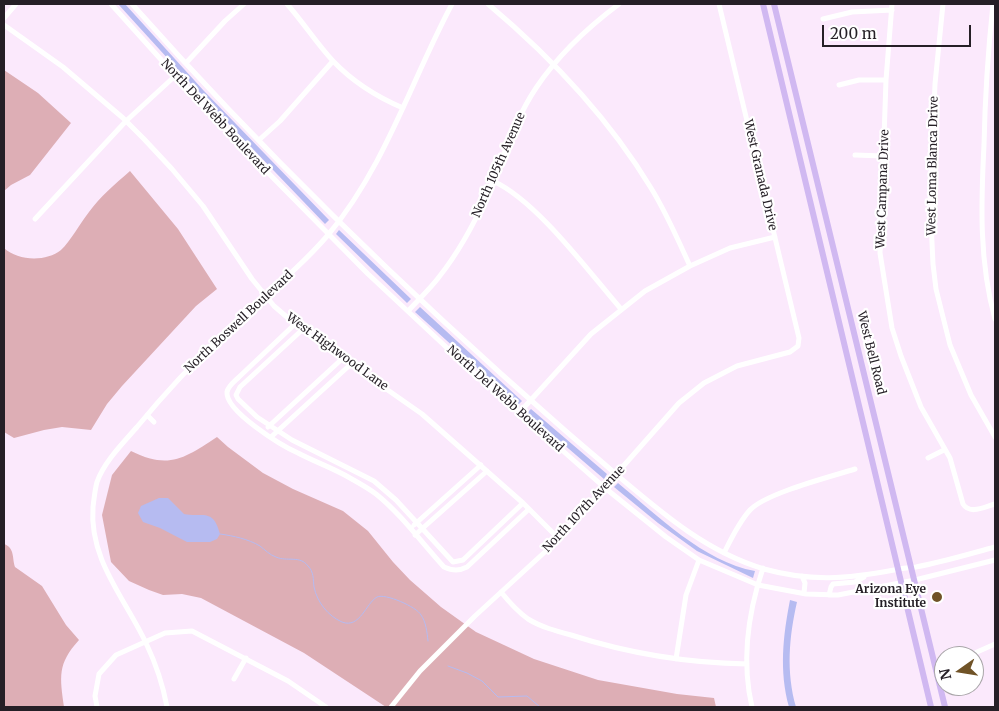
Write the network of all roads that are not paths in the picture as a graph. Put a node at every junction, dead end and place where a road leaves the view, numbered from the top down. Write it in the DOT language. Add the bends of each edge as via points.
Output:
graph roads {
  1 [pos="16,4"];
  2 [pos="111,4"];
  3 [pos="132,4"];
  4 [pos="244,4"];
  5 [pos="287,4"];
  6 [pos="452,4"];
  7 [pos="488,4"];
  8 [pos="618,4"];
  9 [pos="719,4"];
  10 [pos="763,4"];
  11 [pos="774,4"];
  12 [pos="892,4"];
  13 [pos="943,4"];
  14 [pos="993,4"];
  15 [pos="892,10"];
  16 [pos="4,18"];
  17 [pos="823,19"];
  18 [pos="4,25"];
  19 [pos="333,61"];
  20 [pos="186,64"];
  21 [pos="554,64"];
  22 [pos="174,76"];
  23 [pos="886,80"];
  24 [pos="839,85"];
  25 [pos="403,108"];
  26 [pos="126,121"];
  27 [pos="259,140"];
  28 [pos="855,155"];
  29 [pos="884,156"];
  30 [pos="493,181"];
  31 [pos="35,219"];
  32 [pos="338,221"];
  33 [pos="328,235"];
  34 [pos="775,237"];
  35 [pos="690,266"];
  36 [pos="265,296"];
  37 [pos="419,300"];
  38 [pos="620,309"];
  39 [pos="408,311"];
  40 [pos="995,319"];
  41 [pos="295,324"];
  42 [pos="302,330"];
  43 [pos="798,346"];
  44 [pos="343,358"];
  45 [pos="351,364"];
  46 [pos="531,401"];
  47 [pos="519,413"];
  48 [pos="147,415"];
  49 [pos="154,422"];
  50 [pos="270,426"];
  51 [pos="278,431"];
  52 [pos="264,432"];
  53 [pos="271,437"];
  54 [pos="995,437"];
  55 [pos="944,450"];
  56 [pos="928,458"];
  57 [pos="481,465"];
  58 [pos="855,469"];
  59 [pos="487,471"];
  60 [pos="617,474"];
  61 [pos="605,488"];
  62 [pos="523,503"];
  63 [pos="995,504"];
  64 [pos="530,509"];
  65 [pos="416,523"];
  66 [pos="409,529"];
  67 [pos="422,530"];
  68 [pos="415,535"];
  69 [pos="559,539"];
  70 [pos="995,547"];
  71 [pos="724,554"];
  72 [pos="699,560"];
  73 [pos="995,560"];
  74 [pos="763,568"];
  75 [pos="912,568"];
  76 [pos="898,569"];
  77 [pos="802,576"];
  78 [pos="867,576"];
  79 [pos="915,580"];
  80 [pos="901,582"];
  81 [pos="758,585"];
  82 [pos="501,592"];
  83 [pos="804,594"];
  84 [pos="829,595"];
  85 [pos="146,642"];
  86 [pos="246,658"];
  87 [pos="676,659"];
  88 [pos="747,664"];
  89 [pos="234,679"];
  90 [pos="97,707"];
  91 [pos="167,707"];
  92 [pos="326,707"];
  93 [pos="391,707"];
  94 [pos="752,707"];
  95 [pos="932,707"];
  96 [pos="945,707"];
  1 -- 16 [label="street"];
  2 -- 22 [label="street, North Del Webb Boulevard"];
  3 -- 20 [label="street, North Del Webb Boulevard"];
  4 -- 20 [label="street"];
  5 -- 19 [label="street"];
  6 -- 25 [label="street, North Boswell Boulevard" via="432,40"];
  7 -- 21 [label="street"];
  8 -- 21 [label="street, North 105th Avenue"];
  9 -- 34 [label="street, West Granada Drive"];
  10 -- 76 [label="main road, West Bell Road"];
  11 -- 75 [label="main road, West Bell Road"];
  12 -- 15 [label="street, West Campana Drive"];
  13 -- 54 [label="street, West Loma Blanca Drive" via="935,84 930,200 936,290 950,346 971,395"];
  14 -- 40 [label="street" via="986,84 982,202 987,287"];
  15 -- 17 [label="street" via="852,12"];
  15 -- 23 [label="street, West Campana Drive"];
  18 -- 26 [label="street, West Highwood Lane" via="63,68"];
  19 -- 25 [label="street" via="367,89"];
  19 -- 27 [label="street"];
  20 -- 27 [label="street, North Del Webb Boulevard"];
  21 -- 30 [label="street, North 105th Avenue" via="528,102 506,144"];
  21 -- 35 [label="street" via="597,112 636,164"];
  22 -- 26 [label="street"];
  22 -- 33 [label="street, North Del Webb Boulevard"];
  23 -- 24 [label="street" via="859,80"];
  23 -- 29 [label="street, West Campana Drive"];
  25 -- 32 [label="street, North Boswell Boulevard" via="376,163"];
  26 -- 31 [label="street"];
  26 -- 36 [label="street, West Highwood Lane" via="198,200"];
  27 -- 32 [label="street, North Del Webb Boulevard"];
  28 -- 29 [label="street"];
  29 -- 55 [label="street, West Campana Drive" via="880,253 892,328 921,408"];
  30 -- 37 [label="street, North 105th Avenue" via="458,248 439,278"];
  30 -- 38 [label="street" via="504,186 541,218"];
  32 -- 33 [label="street, North Boswell Boulevard"];
  32 -- 37 [label="street, North Del Webb Boulevard"];
  33 -- 36 [label="street, North Boswell Boulevard"];
  33 -- 39 [label="street, North Del Webb Boulevard"];
  34 -- 35 [label="street" via="730,248"];
  34 -- 43 [label="street, West Granada Drive" via="799,338"];
  35 -- 38 [label="street" via="644,291"];
  36 -- 41 [label="street, West Highwood Lane"];
  36 -- 48 [label="street, North Boswell Boulevard" via="181,376"];
  37 -- 39 [label="street, North 105th Avenue"];
  37 -- 46 [label="street, North Del Webb Boulevard"];
  38 -- 46 [label="street" via="583,341"];
  39 -- 47 [label="street, North Del Webb Boulevard"];
  41 -- 42 [label="street, West Highwood Lane"];
  41 -- 52 [label="street" via="230,385 230,403"];
  42 -- 44 [label="street, West Highwood Lane"];
  42 -- 50 [label="street" via="237,391 238,399"];
  43 -- 60 [label="street, North 107th Avenue" via="790,352 737,366 704,383 678,403"];
  44 -- 45 [label="street, West Highwood Lane"];
  44 -- 50 [label="street"];
  45 -- 51 [label="street"];
  45 -- 57 [label="street, West Highwood Lane" via="422,414"];
  46 -- 47 [label="street"];
  46 -- 60 [label="street, North Del Webb Boulevard"];
  47 -- 61 [label="street, North Del Webb Boulevard"];
  48 -- 49 [label="street"];
  48 -- 85 [label="street, North Boswell Boulevard" via="108,461 97,482 93,508 97,550"];
  50 -- 51 [label="street"];
  50 -- 52 [label="street"];
  51 -- 53 [label="street"];
  51 -- 65 [label="street" via="306,449 374,481"];
  52 -- 53 [label="street"];
  53 -- 66 [label="street" via="366,487"];
  55 -- 56 [label="street"];
  55 -- 63 [label="street, West Campana Drive" via="950,458 966,508 972,511"];
  57 -- 59 [label="street, West Highwood Lane"];
  57 -- 65 [label="street"];
  58 -- 71 [label="street" via="791,489 758,504 750,510"];
  59 -- 62 [label="street, West Highwood Lane"];
  59 -- 67 [label="street"];
  60 -- 61 [label="street, North 107th Avenue"];
  60 -- 71 [label="street, North Del Webb Boulevard" via="677,524"];
  61 -- 69 [label="street, North 107th Avenue"];
  61 -- 72 [label="street, North Del Webb Boulevard"];
  62 -- 64 [label="street, West Highwood Lane"];
  62 -- 67 [label="street" via="458,562 450,560"];
  64 -- 68 [label="street" via="462,570 444,567"];
  64 -- 69 [label="street, West Highwood Lane"];
  65 -- 66 [label="street"];
  65 -- 67 [label="street"];
  66 -- 68 [label="street"];
  67 -- 68 [label="street"];
  69 -- 82 [label="street, North 107th Avenue"];
  70 -- 75 [label="street, North Del Webb Boulevard"];
  71 -- 74 [label="street, North Del Webb Boulevard"];
  72 -- 81 [label="street, North Del Webb Boulevard"];
  72 -- 87 [label="street" via="686,595"];
  73 -- 79 [label="street, North Del Webb Boulevard"];
  74 -- 77 [label="street, North Del Webb Boulevard"];
  74 -- 81 [label="street"];
  75 -- 76 [label="street, North Del Webb Boulevard"];
  75 -- 79 [label="main road, West Bell Road"];
  76 -- 78 [label="street, North Del Webb Boulevard"];
  76 -- 80 [label="main road, West Bell Road"];
  77 -- 78 [label="street, North Del Webb Boulevard"];
  77 -- 83 [label="street"];
  78 -- 84 [label="street" via="855,582 833,584"];
  79 -- 80 [label="street, North Del Webb Boulevard"];
  79 -- 96 [label="main road, West Bell Road"];
  80 -- 84 [label="street, North Del Webb Boulevard"];
  80 -- 95 [label="main road, West Bell Road"];
  81 -- 83 [label="street, North Del Webb Boulevard"];
  81 -- 88 [label="street" via="750,617"];
  82 -- 87 [label="street" via="521,613 547,628 610,647"];
  82 -- 93 [label="street, North 107th Avenue" via="420,672"];
  83 -- 84 [label="street, North Del Webb Boulevard"];
  85 -- 86 [label="street" via="165,633 192,631"];
  85 -- 90 [label="street" via="116,655 99,674"];
  85 -- 91 [label="street, North Boswell Boulevard" via="163,684"];
  86 -- 89 [label="street"];
  86 -- 92 [label="street"];
  87 -- 88 [label="street"];
  88 -- 94 [label="street"];
}
